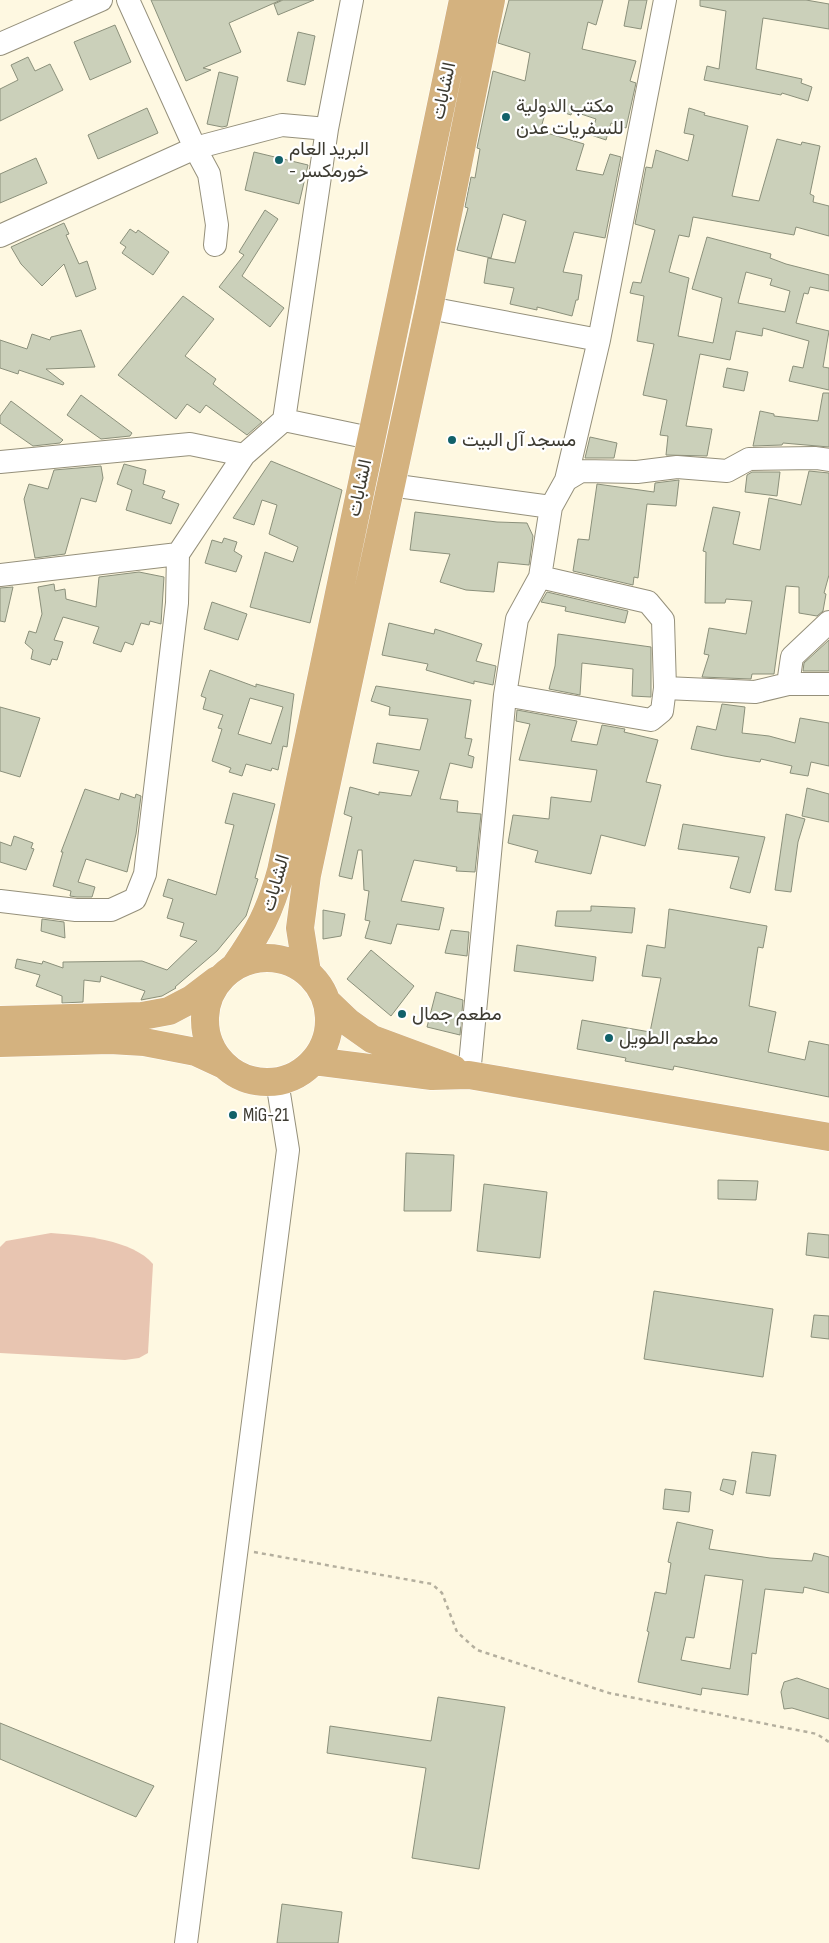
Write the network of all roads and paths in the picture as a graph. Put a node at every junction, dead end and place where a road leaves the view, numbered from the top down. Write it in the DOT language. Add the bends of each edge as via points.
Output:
graph roads {
  1 [pos="101,0"];
  2 [pos="128,0"];
  3 [pos="352,0"];
  4 [pos="463,0"];
  5 [pos="491,0"];
  6 [pos="666,0"];
  7 [pos="0,44"];
  8 [pos="327,129"];
  9 [pos="195,148"];
  10 [pos="0,236"];
  11 [pos="215,245"];
  12 [pos="428,308"];
  13 [pos="598,340"];
  14 [pos="284,420"];
  15 [pos="370,438"];
  16 [pos="244,455"];
  17 [pos="829,460"];
  18 [pos="0,462"];
  19 [pos="566,480"];
  20 [pos="390,484"];
  21 [pos="551,507"];
  22 [pos="178,554"];
  23 [pos="0,575"];
  24 [pos="540,578"];
  25 [pos="829,622"];
  26 [pos="788,684"];
  27 [pos="829,684"];
  28 [pos="665,688"];
  29 [pos="505,695"];
  30 [pos="0,900"];
  31 [pos="228,972"];
  32 [pos="307,972"];
  33 [pos="327,1002"];
  34 [pos="0,1020"];
  35 [pos="0,1043"];
  36 [pos="314,1061"];
  37 [pos="224,1065"];
  38 [pos="468,1075"];
  39 [pos="277,1081"];
  40 [pos="829,1138"];
  41 [pos="235,1548"];
  42 [pos="829,1742"];
  43 [pos="186,1943"];
  1 -- 7 [label="street"];
  2 -- 9 [label="street"];
  3 -- 8 [label="street"];
  4 -- 15 [label="main road, الشابات"];
  5 -- 12 [label="main road, الشابات"];
  6 -- 13 [label="street"];
  8 -- 9 [label="street" via="282,125"];
  8 -- 14 [label="street"];
  9 -- 10 [label="street"];
  9 -- 11 [label="street" via="210,174 217,225"];
  12 -- 13 [label="street"];
  12 -- 20 [label="main road, الشابات"];
  13 -- 19 [label="street"];
  14 -- 15 [label="street"];
  14 -- 16 [label="street"];
  15 -- 31 [label="main road, الشابات" via="281,871 263,924"];
  16 -- 18 [label="street" via="190,444"];
  16 -- 22 [label="street"];
  17 -- 19 [label="street" via="749,459 727,471 677,467 637,472 581,471"];
  19 -- 21 [label="street"];
  20 -- 21 [label="street"];
  20 -- 32 [label="main road, الشابات" via="307,875 300,928"];
  21 -- 24 [label="street"];
  22 -- 23 [label="street"];
  22 -- 30 [label="street" via="177,603 145,874 136,899 111,910 76,910"];
  24 -- 28 [label="street" via="648,602 664,620"];
  24 -- 29 [label="street" via="517,619"];
  25 -- 26 [label="street" via="792,657"];
  26 -- 27 [label="street"];
  26 -- 28 [label="street" via="755,692"];
  28 -- 29 [label="street" via="662,711 651,720"];
  29 -- 38 [label="street"];
  31 -- 32 [label="main road" via="252,959 272,957"];
  31 -- 34 [label="main road" via="168,1011 142,1016"];
  31 -- 37 [label="main road" via="210,994 205,1012 206,1032 212,1050"];
  32 -- 33 [label="main road" via="319,985"];
  33 -- 36 [label="main road" via="330,1023 325,1043"];
  33 -- 38 [label="main road" via="372,1039"];
  35 -- 37 [label="main road" via="144,1042 196,1052"];
  36 -- 38 [label="main road" via="432,1076"];
  36 -- 39 [label="main road" via="297,1074"];
  37 -- 39 [label="main road" via="240,1076 258,1081"];
  38 -- 40 [label="main road"];
  39 -- 41 [label="street" via="288,1150"];
  41 -- 42 [label="path" via="432,1584 442,1593 457,1632 477,1650 609,1693 817,1734"];
  41 -- 43 [label="street"];
}
